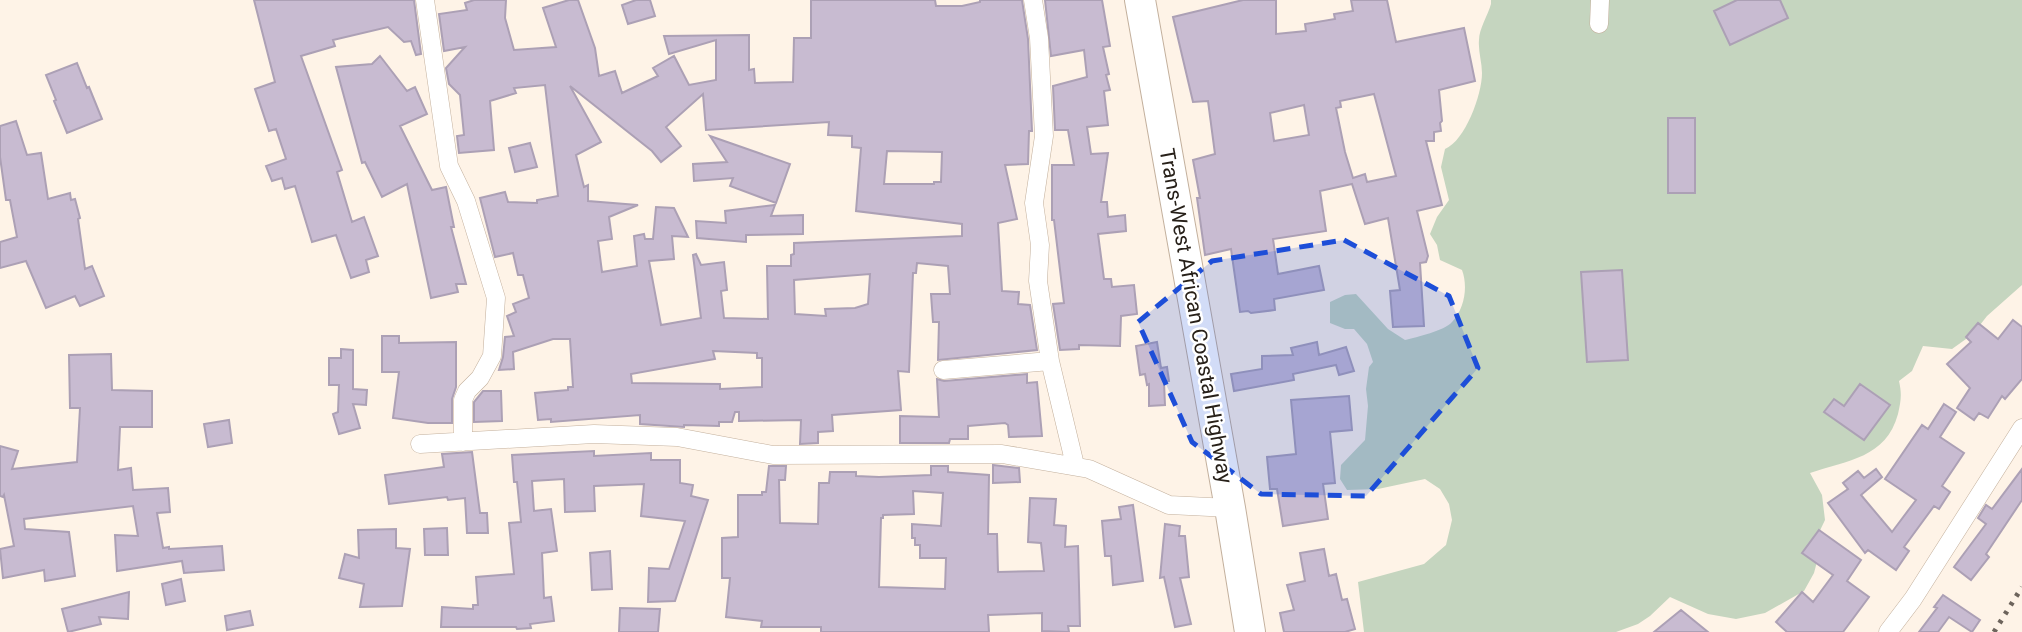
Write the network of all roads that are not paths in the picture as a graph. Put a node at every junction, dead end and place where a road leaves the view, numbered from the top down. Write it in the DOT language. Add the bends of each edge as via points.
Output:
graph roads {
  1 [pos="425,0"];
  2 [pos="1033,0"];
  3 [pos="1140,0"];
  4 [pos="1600,0"];
  5 [pos="1599,24"];
  6 [pos="1050,362"];
  7 [pos="943,370"];
  8 [pos="2022,428"];
  9 [pos="463,442"];
  10 [pos="420,443"];
  11 [pos="1074,466"];
  12 [pos="1230,508"];
  13 [pos="1250,632"];
  14 [pos="1888,632"];
  1 -- 9 [label="street" via="449,166 466,201 496,298 492,356 463,400"];
  2 -- 6 [label="street" via="1044,136 1034,203 1040,245 1038,281"];
  3 -- 12 [label="highway, Trans-West African Coastal Highway"];
  4 -- 5 [label="street"];
  6 -- 7 [label="street"];
  6 -- 11 [label="street"];
  8 -- 14 [label="street"];
  9 -- 10 [label="street"];
  9 -- 11 [label="street" via="594,434 677,438 773,455 1003,454"];
  11 -- 12 [label="street" via="1169,505"];
  12 -- 13 [label="highway, Trans-West African Coastal Highway"];
}
